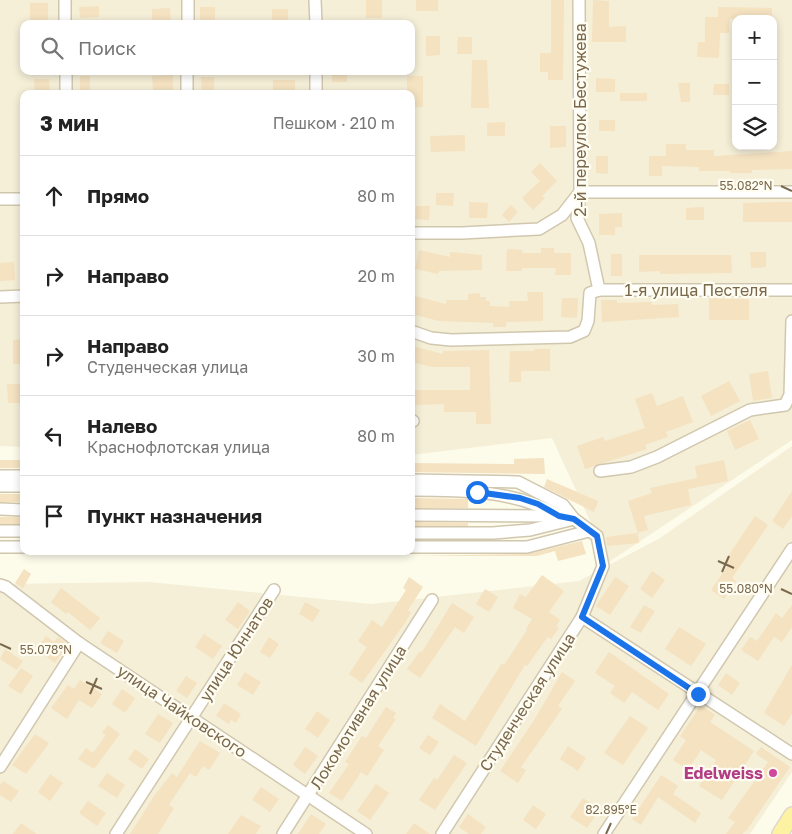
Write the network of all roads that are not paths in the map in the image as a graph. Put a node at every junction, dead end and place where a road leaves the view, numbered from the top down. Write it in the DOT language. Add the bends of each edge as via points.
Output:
graph roads {
  1 [pos="65,0"];
  2 [pos="188,0"];
  3 [pos="315,0"];
  4 [pos="579,0"];
  5 [pos="65,20"];
  6 [pos="188,20"];
  7 [pos="316,20"];
  8 [pos="66,75"];
  9 [pos="187,75"];
  10 [pos="316,75"];
  11 [pos="66,90"];
  12 [pos="187,90"];
  13 [pos="316,90"];
  14 [pos="580,192"];
  15 [pos="792,192"];
  16 [pos="0,200"];
  17 [pos="20,200"];
  18 [pos="415,233"];
  19 [pos="600,290"];
  20 [pos="792,290"];
  21 [pos="20,296"];
  22 [pos="0,297"];
  23 [pos="792,321"];
  24 [pos="415,333"];
  25 [pos="600,471"];
  26 [pos="0,476"];
  27 [pos="20,476"];
  28 [pos="415,480"];
  29 [pos="0,486"];
  30 [pos="20,486"];
  31 [pos="415,490"];
  32 [pos="0,510"];
  33 [pos="20,510"];
  34 [pos="415,515"];
  35 [pos="559,516"];
  36 [pos="574,519"];
  37 [pos="0,531"];
  38 [pos="20,531"];
  39 [pos="589,531"];
  40 [pos="415,533"];
  41 [pos="0,547"];
  42 [pos="20,547"];
  43 [pos="415,547"];
  44 [pos="792,549"];
  45 [pos="0,585"];
  46 [pos="274,590"];
  47 [pos="432,600"];
  48 [pos="582,617"];
  49 [pos="79,643"];
  50 [pos="698,694"];
  51 [pos="193,717"];
  52 [pos="792,754"];
  53 [pos="0,767"];
  54 [pos="308,796"];
  55 [pos="792,815"];
  56 [pos="116,834"];
  57 [pos="283,834"];
  58 [pos="366,834"];
  59 [pos="442,834"];
  60 [pos="604,834"];
  61 [pos="780,834"];
  1 -- 5 [label="street"];
  2 -- 6 [label="street"];
  3 -- 7 [label="street"];
  4 -- 14 [label="street, 2-й переулок Бестужева"];
  8 -- 11 [label="street"];
  9 -- 12 [label="street"];
  10 -- 13 [label="street"];
  14 -- 15 [label="street"];
  14 -- 18 [label="street" via="562,214 539,229"];
  14 -- 19 [label="street, 2-й переулок Бестужева" via="577,218 589,243"];
  16 -- 17 [label="street"];
  19 -- 20 [label="street, 1-я улица Пестеля"];
  19 -- 24 [label="street" via="590,293 584,332 570,336 451,340"];
  21 -- 22 [label="street"];
  23 -- 25 [label="street" via="790,395 784,405 750,410 657,457 631,467"];
  26 -- 27 [label="street"];
  28 -- 36 [label="street" via="518,482 563,505"];
  29 -- 30 [label="street"];
  31 -- 35 [label="street" via="477,492 520,498"];
  32 -- 33 [label="street"];
  34 -- 35 [label="street"];
  35 -- 36 [label="street"];
  36 -- 39 [label="street"];
  36 -- 40 [label="street" via="502,533"];
  37 -- 38 [label="street"];
  39 -- 43 [label="street" via="527,547"];
  39 -- 48 [label="street, Студенческая улица" via="597,536 603,566"];
  41 -- 42 [label="street"];
  44 -- 50 [label="street"];
  45 -- 49 [label="street, улица Чайковского"];
  46 -- 51 [label="street, улица Юннатов"];
  47 -- 54 [label="street, Локомотивная улица"];
  48 -- 50 [label="street"];
  48 -- 59 [label="street, Студенческая улица"];
  49 -- 51 [label="street, улица Чайковского"];
  49 -- 53 [label="street"];
  50 -- 52 [label="street"];
  50 -- 60 [label="street"];
  51 -- 54 [label="street, улица Чайковского"];
  51 -- 56 [label="street, улица Юннатов"];
  54 -- 57 [label="street, Локомотивная улица"];
  54 -- 58 [label="street, улица Чайковского"];
  55 -- 61 [label="main road"];
}
